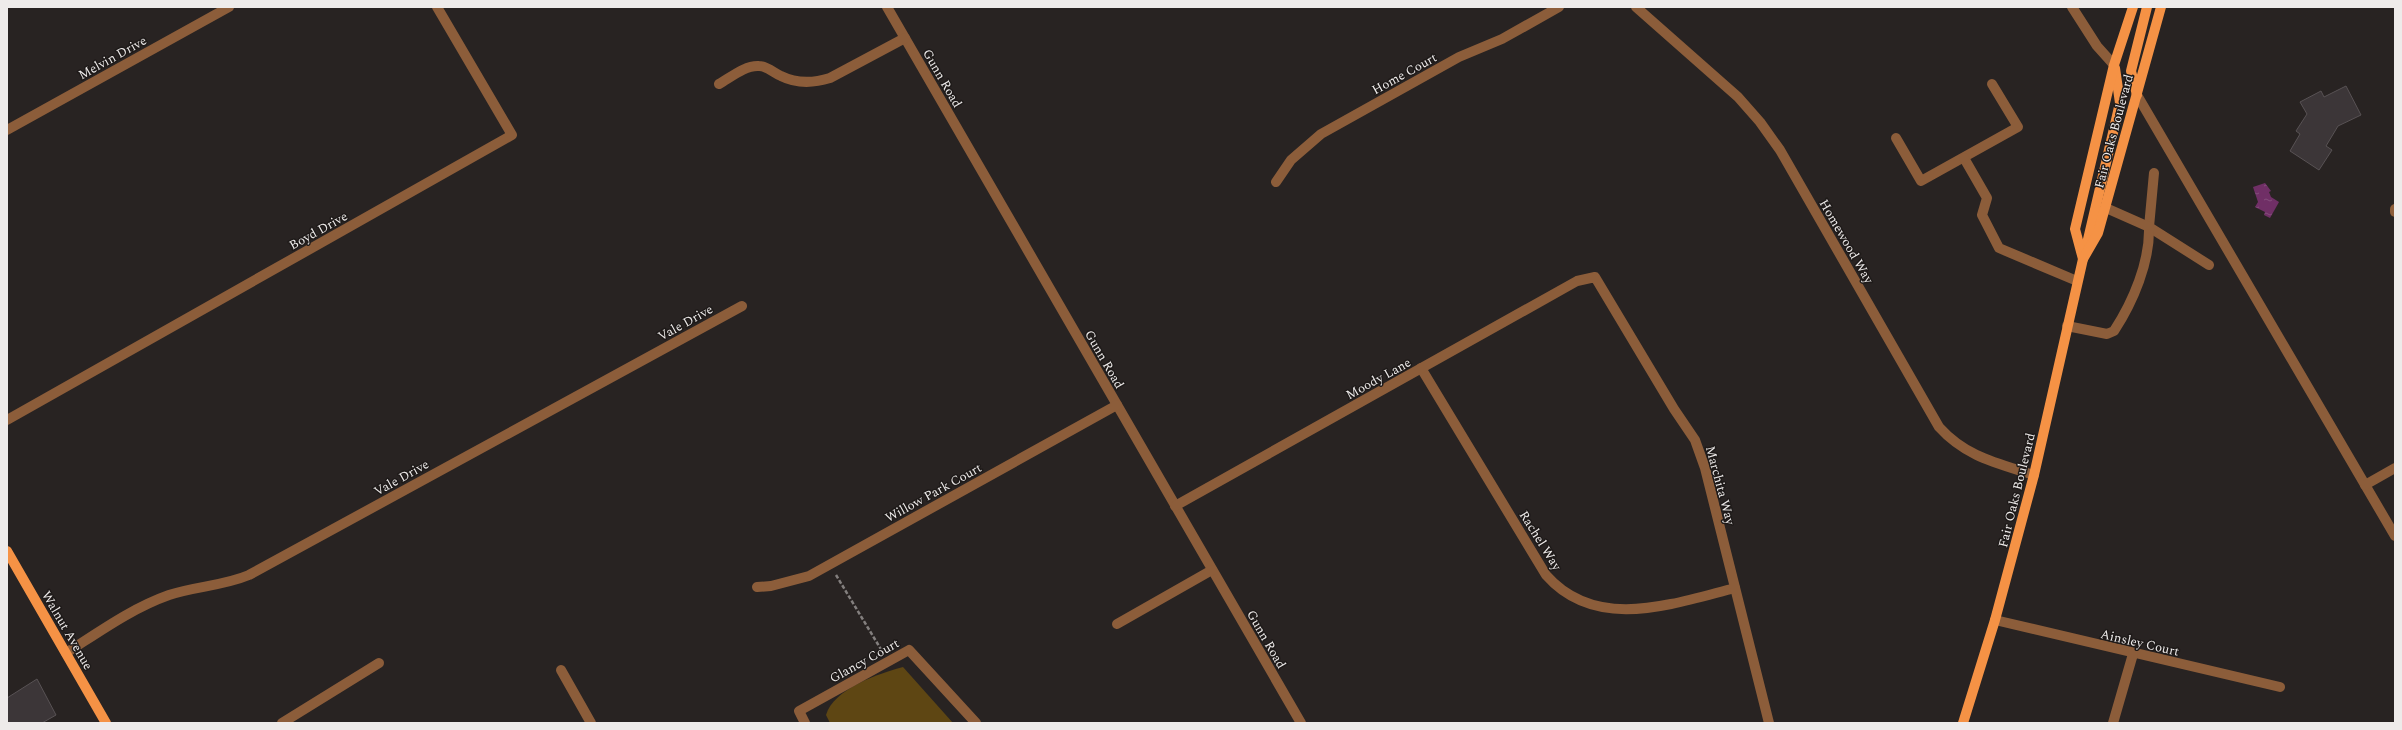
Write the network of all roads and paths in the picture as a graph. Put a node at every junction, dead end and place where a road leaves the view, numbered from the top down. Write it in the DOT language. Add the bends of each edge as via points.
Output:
graph roads {
  1 [pos="229,7"];
  2 [pos="437,7"];
  3 [pos="887,7"];
  4 [pos="1559,7"];
  5 [pos="1636,7"];
  6 [pos="2072,7"];
  7 [pos="2132,7"];
  8 [pos="2147,7"];
  9 [pos="2161,7"];
  10 [pos="905,38"];
  11 [pos="2114,65"];
  12 [pos="719,84"];
  13 [pos="1992,84"];
  14 [pos="2137,95"];
  15 [pos="7,130"];
  16 [pos="1896,138"];
  17 [pos="1964,158"];
  18 [pos="2154,173"];
  19 [pos="1276,182"];
  20 [pos="2106,208"];
  21 [pos="2149,227"];
  22 [pos="2083,260"];
  23 [pos="2209,265"];
  24 [pos="1595,277"];
  25 [pos="2077,281"];
  26 [pos="742,306"];
  27 [pos="2067,326"];
  28 [pos="1422,368"];
  29 [pos="1117,405"];
  30 [pos="7,420"];
  31 [pos="2395,468"];
  32 [pos="2034,475"];
  33 [pos="2365,485"];
  34 [pos="1175,506"];
  35 [pos="2395,536"];
  36 [pos="7,551"];
  37 [pos="829,564"];
  38 [pos="1212,570"];
  39 [pos="757,587"];
  40 [pos="1735,588"];
  41 [pos="1995,620"];
  42 [pos="1117,624"];
  43 [pos="66,653"];
  44 [pos="2133,654"];
  45 [pos="888,661"];
  46 [pos="379,663"];
  47 [pos="560,670"];
  48 [pos="2280,687"];
  49 [pos="106,723"];
  50 [pos="282,723"];
  51 [pos="590,723"];
  52 [pos="805,723"];
  53 [pos="976,723"];
  54 [pos="1300,723"];
  55 [pos="1769,723"];
  56 [pos="1963,723"];
  57 [pos="2113,723"];
  1 -- 15 [label="street, Melvin Drive"];
  2 -- 30 [label="street, Boyd Drive" via="512,135"];
  3 -- 10 [label="street, Gunn Road"];
  4 -- 19 [label="street, Home Court" via="1502,39 1459,57 1321,134 1291,160"];
  5 -- 32 [label="street, Homewood Way" via="1738,97 1760,122 1780,150 1939,427 1958,445 1982,459"];
  6 -- 11 [label="street" via="2097,46"];
  7 -- 11 [label="main road, Fair Oaks Boulevard"];
  8 -- 14 [label="main road" via="2131,71"];
  9 -- 14 [label="main road, Fair Oaks Boulevard"];
  10 -- 12 [label="street" via="818,82 799,82 759,66 749,68"];
  10 -- 29 [label="street, Gunn Road"];
  11 -- 22 [label="main road" via="2120,103"];
  11 -- 22 [label="main road, Fair Oaks Boulevard" via="2075,229"];
  13 -- 17 [label="street" via="2018,127"];
  14 -- 20 [label="main road, Fair Oaks Boulevard"];
  14 -- 33 [label="street"];
  16 -- 17 [label="street" via="1921,181"];
  17 -- 25 [label="street" via="1987,198 1982,216 1999,248"];
  18 -- 21 [label="street"];
  20 -- 21 [label="street"];
  20 -- 22 [label="main road, Fair Oaks Boulevard" via="2098,233"];
  21 -- 23 [label="street"];
  21 -- 27 [label="street" via="2150,237 2142,272 2114,331 2107,334"];
  22 -- 25 [label="main road, Fair Oaks Boulevard"];
  24 -- 28 [label="street, Moody Lane" via="1577,281"];
  24 -- 40 [label="street, Marchita Way" via="1695,440 1705,468"];
  25 -- 27 [label="main road, Fair Oaks Boulevard"];
  26 -- 43 [label="street, Vale Drive" via="249,575 222,585 171,595 138,608"];
  27 -- 32 [label="main road, Fair Oaks Boulevard"];
  28 -- 34 [label="street, Moody Lane"];
  28 -- 40 [label="street, Rachel Way" via="1546,575 1563,592 1589,605 1618,610 1684,601"];
  29 -- 34 [label="street, Gunn Road"];
  29 -- 37 [label="street, Willow Park Court"];
  31 -- 33 [label="street"];
  32 -- 41 [label="main road, Fair Oaks Boulevard"];
  33 -- 35 [label="street"];
  34 -- 38 [label="street, Gunn Road"];
  36 -- 43 [label="main road, Walnut Avenue"];
  37 -- 39 [label="street, Willow Park Court" via="796,581"];
  37 -- 45 [label="path"];
  38 -- 42 [label="street"];
  38 -- 54 [label="street, Gunn Road"];
  40 -- 55 [label="street, Marchita Way"];
  41 -- 44 [label="street, Ainsley Court"];
  41 -- 56 [label="main road, Fair Oaks Boulevard"];
  43 -- 49 [label="main road, Walnut Avenue"];
  44 -- 48 [label="street, Ainsley Court"];
  44 -- 57 [label="street"];
  45 -- 52 [label="street, Glancy Court" via="799,711"];
  45 -- 53 [label="street, Glancy Court" via="909,650"];
  46 -- 50 [label="street"];
  47 -- 51 [label="street"];
}
